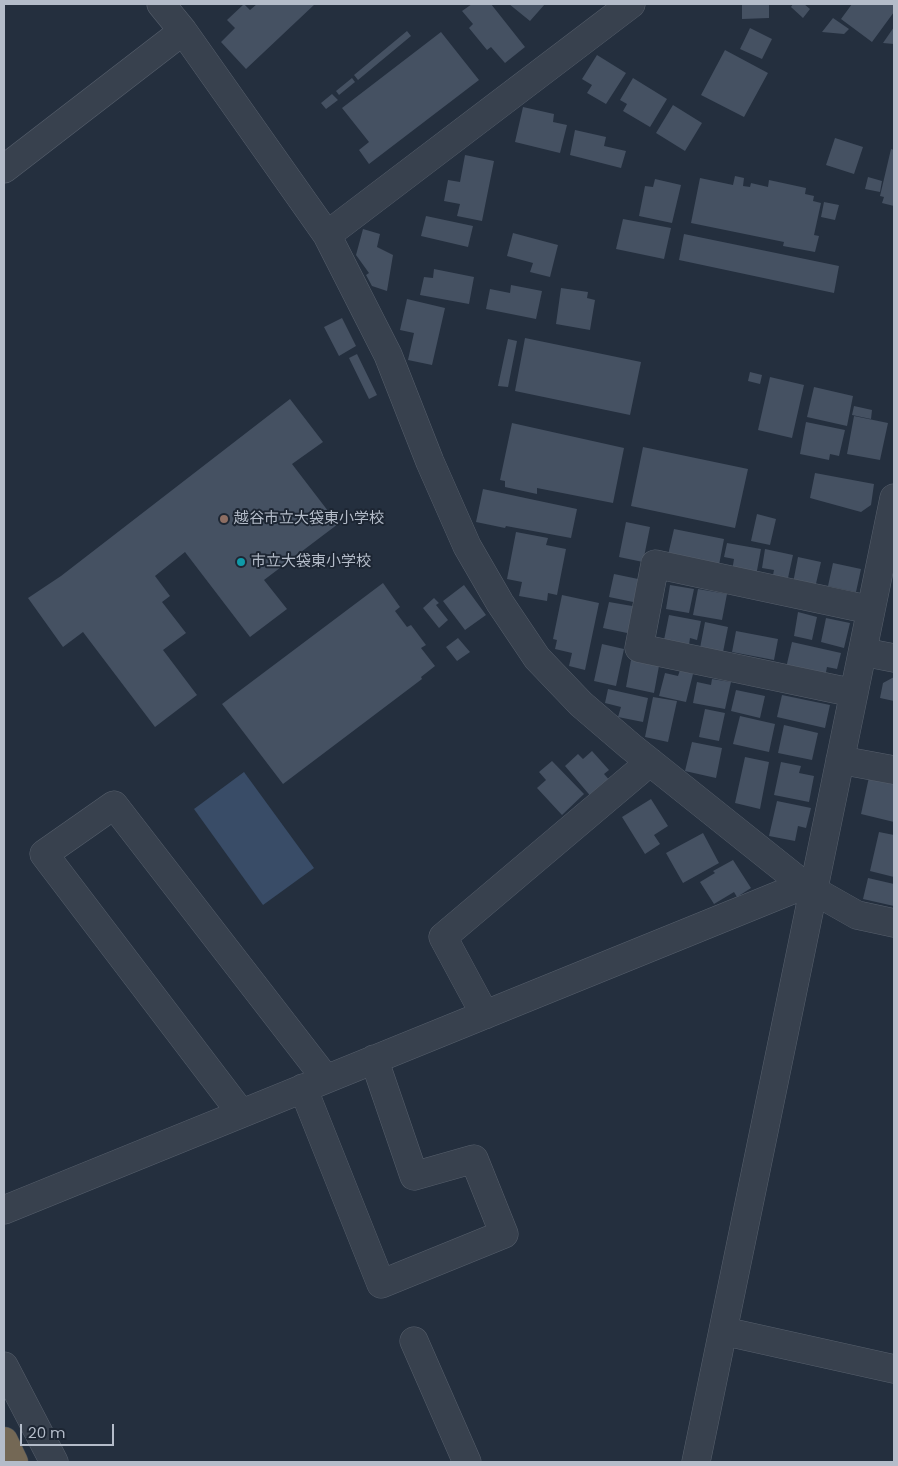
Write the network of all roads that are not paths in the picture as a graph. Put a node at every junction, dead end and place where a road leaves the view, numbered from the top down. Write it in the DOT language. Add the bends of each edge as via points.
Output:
graph roads {
  1 [pos="161,4"];
  2 [pos="631,4"];
  3 [pos="183,31"];
  4 [pos="4,169"];
  5 [pos="327,235"];
  6 [pos="894,498"];
  7 [pos="871,610"];
  8 [pos="863,652"];
  9 [pos="894,658"];
  10 [pos="854,693"];
  11 [pos="840,760"];
  12 [pos="650,762"];
  13 [pos="894,770"];
  14 [pos="809,887"];
  15 [pos="894,923"];
  16 [pos="484,1015"];
  17 [pos="374,1059"];
  18 [pos="315,1084"];
  19 [pos="241,1114"];
  20 [pos="4,1210"];
  21 [pos="723,1331"];
  22 [pos="414,1341"];
  23 [pos="4,1366"];
  24 [pos="894,1369"];
  25 [pos="4,1441"];
  26 [pos="14,1462"];
  27 [pos="54,1462"];
  28 [pos="467,1462"];
  29 [pos="696,1462"];
  1 -- 3 [label="street"];
  2 -- 5 [label="street"];
  3 -- 4 [label="street"];
  3 -- 5 [label="street"];
  5 -- 12 [label="street" via="388,354 467,546 500,603 537,658 581,704"];
  6 -- 7 [label="street"];
  7 -- 8 [label="street"];
  7 -- 10 [label="street" via="655,564 640,648"];
  8 -- 9 [label="street"];
  8 -- 10 [label="street"];
  10 -- 11 [label="street"];
  11 -- 13 [label="street"];
  11 -- 14 [label="street"];
  12 -- 14 [label="street"];
  12 -- 16 [label="street" via="443,937"];
  14 -- 15 [label="street" via="857,915"];
  14 -- 16 [label="street"];
  14 -- 21 [label="street"];
  16 -- 17 [label="street"];
  17 -- 18 [label="street"];
  17 -- 18 [label="street" via="414,1176 474,1159 504,1234 381,1284"];
  18 -- 19 [label="street"];
  18 -- 19 [label="street" via="114,805 44,854"];
  19 -- 20 [label="street"];
  21 -- 24 [label="street"];
  21 -- 29 [label="street"];
  22 -- 28 [label="street"];
  23 -- 27 [label="street"];
  25 -- 26 [label="highway"];
}
